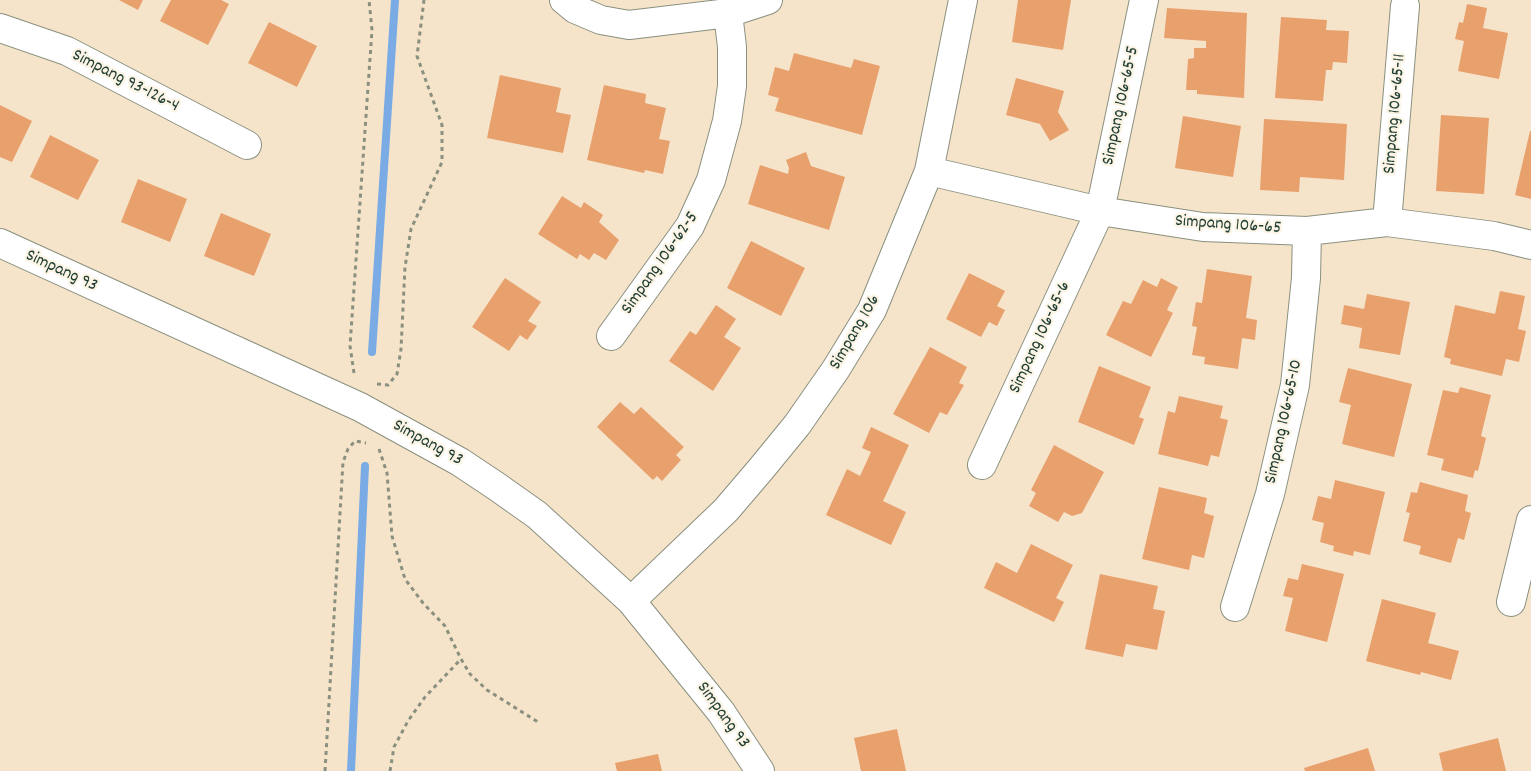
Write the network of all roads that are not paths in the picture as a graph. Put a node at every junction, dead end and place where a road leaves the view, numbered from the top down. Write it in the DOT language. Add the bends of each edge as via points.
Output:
graph roads {
  1 [pos="564,0"];
  2 [pos="768,0"];
  3 [pos="963,0"];
  4 [pos="1144,0"];
  5 [pos="1405,6"];
  6 [pos="728,14"];
  7 [pos="0,28"];
  8 [pos="247,144"];
  9 [pos="928,171"];
  10 [pos="1100,211"];
  11 [pos="1387,222"];
  12 [pos="1307,231"];
  13 [pos="0,243"];
  14 [pos="1531,245"];
  15 [pos="611,336"];
  16 [pos="982,465"];
  17 [pos="1531,520"];
  18 [pos="631,601"];
  19 [pos="1510,602"];
  20 [pos="1235,607"];
  21 [pos="760,771"];
  1 -- 6 [label="street" via="575,9 601,20 629,25"];
  2 -- 6 [label="street"];
  3 -- 9 [label="street, Simpang 106"];
  4 -- 10 [label="street, Simpang 106-65-5"];
  5 -- 11 [label="street, Simpang 106-65-11"];
  6 -- 15 [label="street, Simpang 106-62-5" via="732,86 727,121 711,180 690,226"];
  7 -- 8 [label="street, Simpang 93-126-4" via="67,51"];
  9 -- 10 [label="street, Simpang 106-65"];
  9 -- 18 [label="street, Simpang 106" via="872,310 836,369 797,425 726,510"];
  10 -- 12 [label="street, Simpang 106-65" via="1203,227"];
  10 -- 16 [label="street, Simpang 106-65-6"];
  11 -- 12 [label="street, Simpang 106-65"];
  11 -- 14 [label="street, Simpang 106-65" via="1494,236"];
  12 -- 20 [label="street, Simpang 106-65-10" via="1306,278 1295,385 1270,494"];
  13 -- 18 [label="street, Simpang 93" via="360,407 419,438 537,515"];
  17 -- 19 [label="street"];
  18 -- 21 [label="street, Simpang 93" via="721,712"];
}
